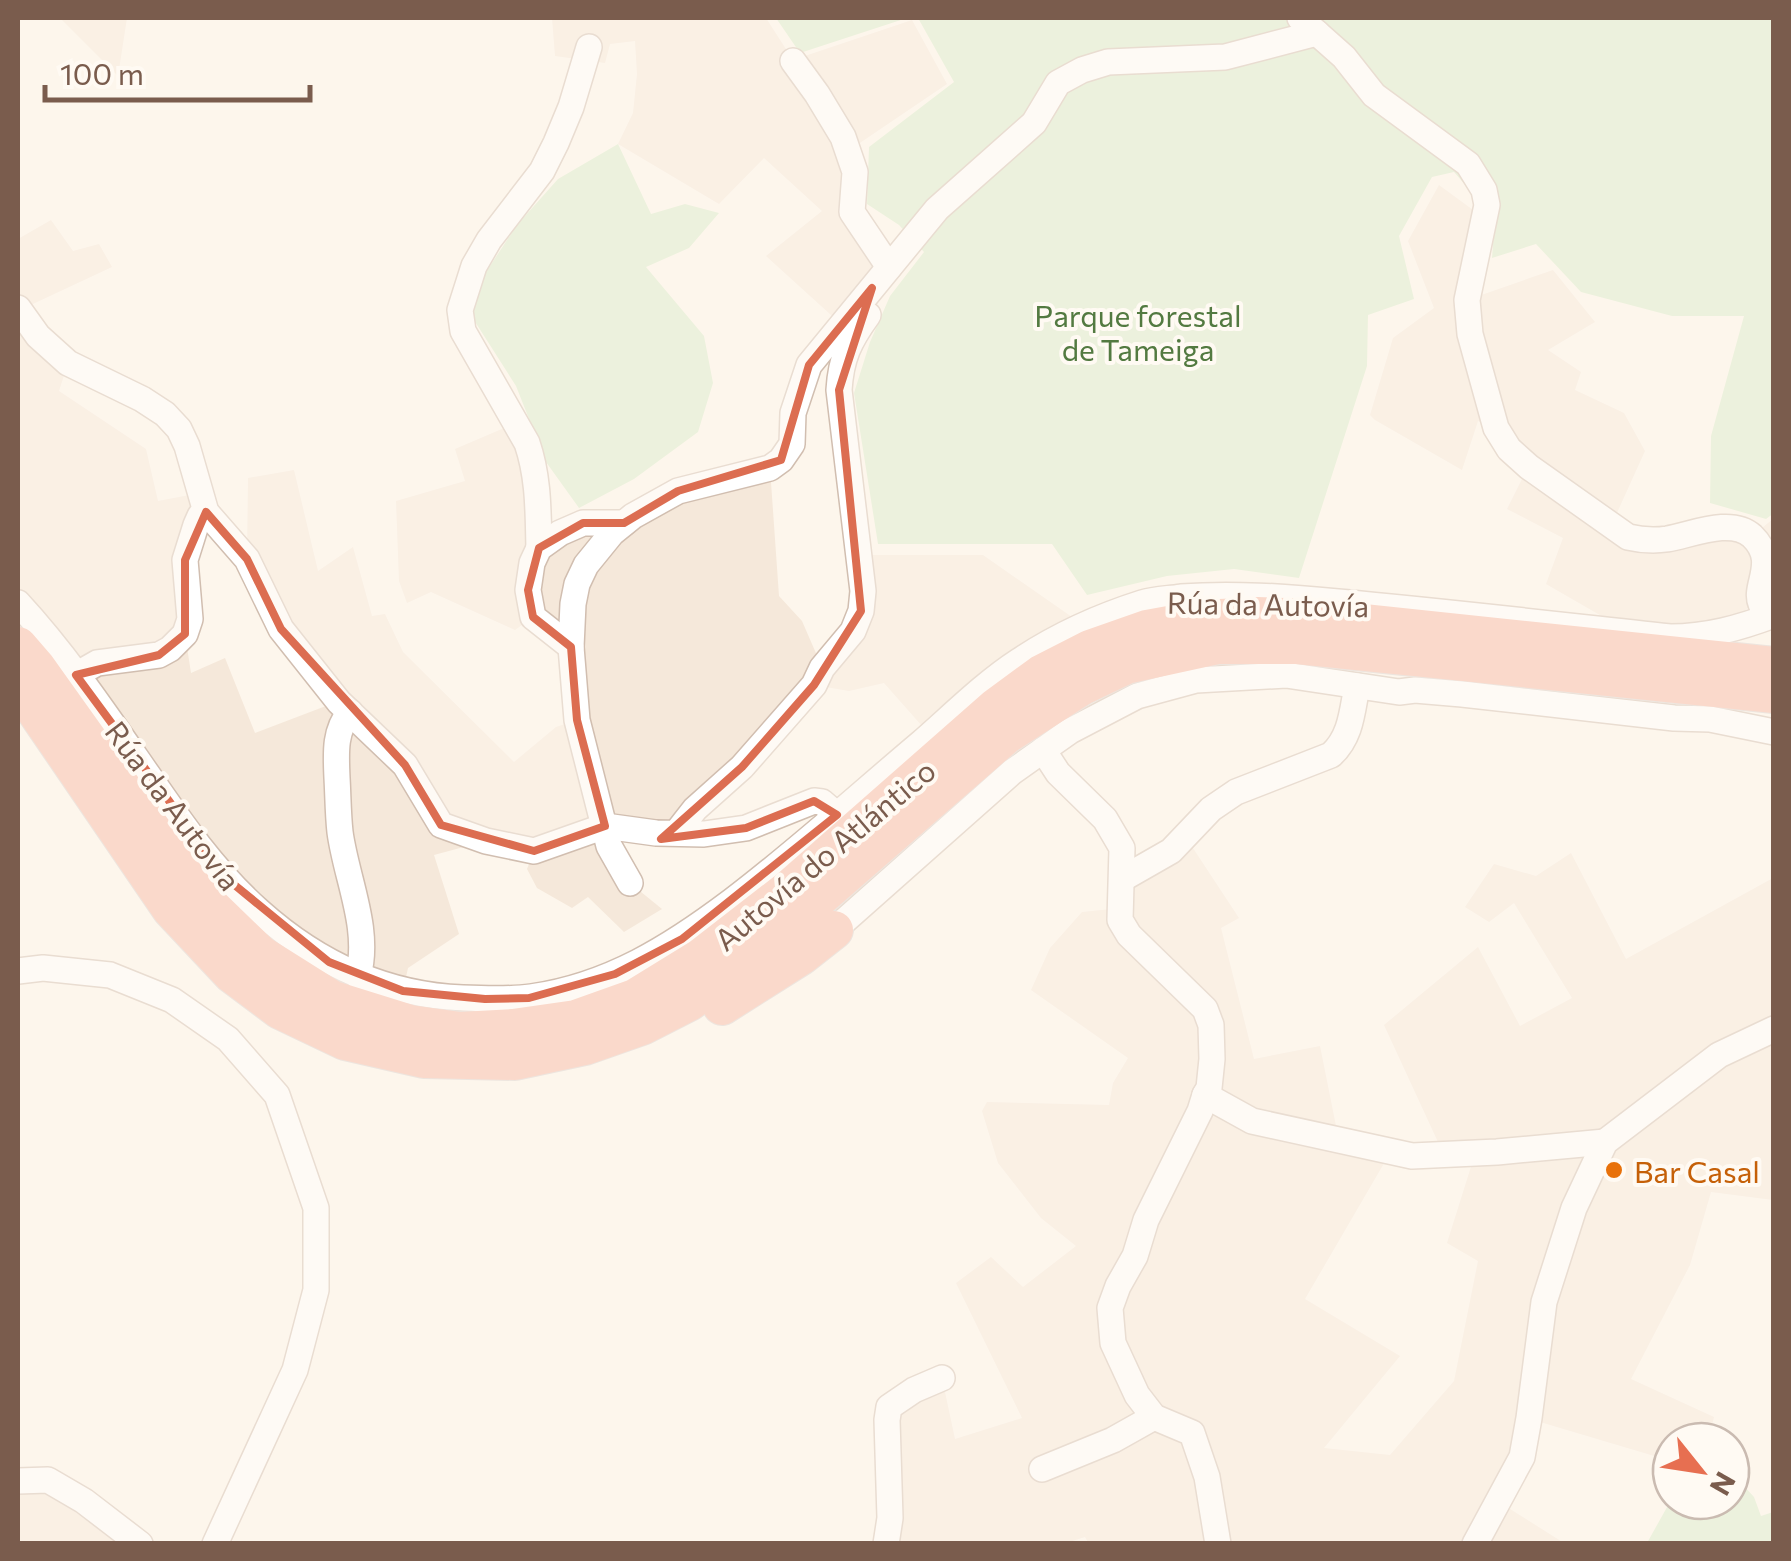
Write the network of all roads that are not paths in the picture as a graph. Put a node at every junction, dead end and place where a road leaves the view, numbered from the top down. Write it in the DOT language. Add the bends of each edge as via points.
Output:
graph roads {
  1 [pos="1308,25"];
  2 [pos="589,47"];
  3 [pos="792,60"];
  4 [pos="889,267"];
  5 [pos="872,288"];
  6 [pos="18,308"];
  7 [pos="206,512"];
  8 [pos="624,523"];
  9 [pos="539,548"];
  10 [pos="1295,598"];
  11 [pos="18,603"];
  12 [pos="1768,609"];
  13 [pos="1452,622"];
  14 [pos="1610,630"];
  15 [pos="1543,641"];
  16 [pos="18,646"];
  17 [pos="572,647"];
  18 [pos="1774,666"];
  19 [pos="76,675"];
  20 [pos="18,685"];
  21 [pos="1357,686"];
  22 [pos="1774,694"];
  23 [pos="350,712"];
  24 [pos="1674,718"];
  25 [pos="1774,732"];
  26 [pos="1774,746"];
  27 [pos="1043,750"];
  28 [pos="837,814"];
  29 [pos="605,826"];
  30 [pos="677,832"];
  31 [pos="1122,879"];
  32 [pos="630,883"];
  33 [pos="834,930"];
  34 [pos="18,971"];
  35 [pos="358,976"];
  36 [pos="1774,1029"];
  37 [pos="515,1061"];
  38 [pos="1206,1095"];
  39 [pos="1605,1142"];
  40 [pos="942,1378"];
  41 [pos="1154,1417"];
  42 [pos="1042,1469"];
  43 [pos="18,1481"];
  44 [pos="140,1544"];
  45 [pos="215,1544"];
  46 [pos="886,1544"];
  47 [pos="1218,1544"];
  48 [pos="1475,1544"];
  1 -- 4 [label="street" via="1225,57 1108,62 1070,76 1058,83 1034,123 937,209"];
  1 -- 12 [label="street" via="1374,95 1468,164 1484,190 1466,300 1487,401 1509,449 1628,536 1664,540 1737,528 1752,536 1766,565"];
  2 -- 9 [label="street" via="556,143 474,266 460,310 463,331 527,443 537,484"];
  3 -- 4 [label="street" via="843,137 855,172 852,212"];
  4 -- 5 [label="street"];
  5 -- 8 [label="street" via="809,365 793,413 792,444 781,460 678,491"];
  5 -- 30 [label="street" via="874,303 846,350 838,390 862,611 814,685"];
  6 -- 7 [label="street" via="68,362 164,414 187,446"];
  7 -- 19 [label="street" via="185,560 185,634 159,655 97,664"];
  7 -- 23 [label="street" via="246,559 281,629"];
  8 -- 9 [label="street" via="583,523"];
  8 -- 17 [label="street" via="577,584"];
  9 -- 17 [label="street" via="528,590 534,617"];
  10 -- 13 [label="highway"];
  10 -- 28 [label="street, Rúa da Autovía" via="1149,600 1082,624 1015,663"];
  11 -- 19 [label="street, Rúa da Autovía"];
  12 -- 14 [label="street" via="1698,637"];
  13 -- 14 [label="street"];
  13 -- 15 [label="highway, Autovía do Atlántico"];
  13 -- 16 [label="highway, Autovía do Atlántico" via="1202,619 1090,649 996,707 789,889 635,998 576,1019 460,1031 410,1024 333,1000 260,954 198,894"];
  14 -- 15 [label="highway"];
  15 -- 18 [label="highway, Autovía do Atlántico"];
  17 -- 29 [label="street" via="578,720"];
  19 -- 35 [label="street, Rúa da Autovía" via="226,878 294,940"];
  20 -- 37 [label="highway, Autovía do Atlántico" via="171,908 232,974 280,1010 345,1041 424,1059"];
  21 -- 24 [label="street"];
  21 -- 27 [label="street" via="1286,675 1196,680 1137,696"];
  21 -- 31 [label="street" via="1348,732 1331,756 1236,792 1170,851"];
  22 -- 37 [label="highway, Autovía do Atlántico" via="1297,645 1218,645 1126,665 1006,735 749,959 689,1002 585,1046"];
  23 -- 29 [label="street" via="404,766 441,825 534,851"];
  23 -- 35 [label="street" via="336,748 340,832 362,942"];
  24 -- 25 [label="street"];
  24 -- 26 [label="street"];
  27 -- 31 [label="street" via="1105,819 1122,848"];
  27 -- 33 [label="street"];
  28 -- 30 [label="street" via="814,801 746,828"];
  28 -- 35 [label="street, Rúa da Autovía" via="682,939 586,984 528,998 446,998"];
  29 -- 30 [label="street"];
  29 -- 32 [label="street"];
  31 -- 38 [label="street" via="1120,920 1129,935 1205,1008 1212,1059"];
  33 -- 37 [label="highway" via="724,1006 632,1048 571,1061"];
  34 -- 45 [label="street" via="110,976 172,1000 228,1039 277,1095 316,1208 316,1290 295,1370"];
  36 -- 39 [label="street" via="1719,1055"];
  38 -- 39 [label="street" via="1252,1122 1412,1156"];
  38 -- 41 [label="street" via="1110,1308 1113,1343"];
  39 -- 48 [label="street" via="1574,1208 1544,1302 1522,1457"];
  40 -- 46 [label="street" via="889,1407"];
  41 -- 42 [label="street"];
  41 -- 47 [label="street" via="1192,1432"];
  43 -- 44 [label="street" via="48,1480"];
}
